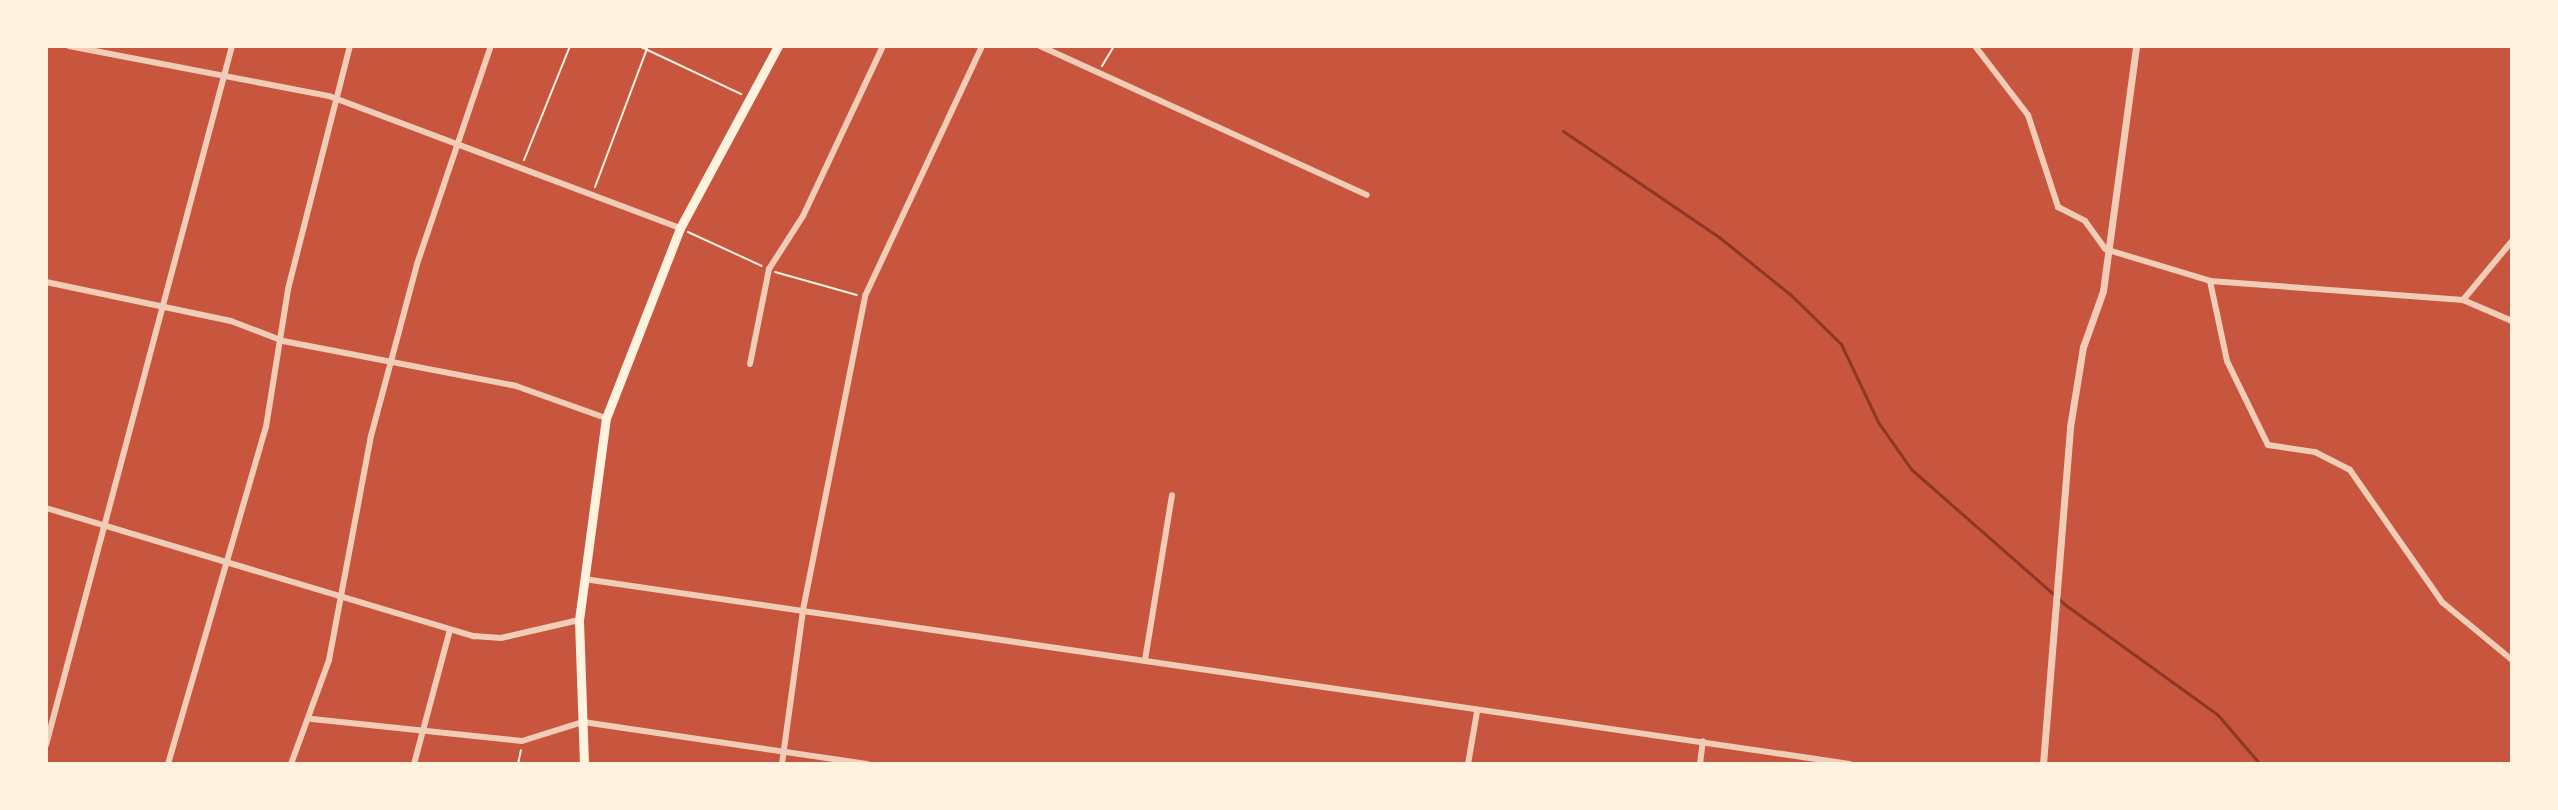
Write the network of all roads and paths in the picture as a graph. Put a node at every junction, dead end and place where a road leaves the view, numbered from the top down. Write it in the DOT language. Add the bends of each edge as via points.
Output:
graph roads {
  1 [pos="69,46"];
  2 [pos="232,46"];
  3 [pos="350,46"];
  4 [pos="491,46"];
  5 [pos="570,46"];
  6 [pos="639,46"];
  7 [pos="778,46"];
  8 [pos="883,46"];
  9 [pos="982,46"];
  10 [pos="1040,46"];
  11 [pos="1114,46"];
  12 [pos="1975,46"];
  13 [pos="2136,46"];
  14 [pos="648,48"];
  15 [pos="1097,74"];
  16 [pos="224,75"];
  17 [pos="333,99"];
  18 [pos="753,100"];
  19 [pos="454,141"];
  20 [pos="521,169"];
  21 [pos="1367,195"];
  22 [pos="591,199"];
  23 [pos="680,228"];
  24 [pos="2512,241"];
  25 [pos="2105,249"];
  26 [pos="2210,281"];
  27 [pos="46,282"];
  28 [pos="2463,300"];
  29 [pos="161,311"];
  30 [pos="2512,321"];
  31 [pos="280,340"];
  32 [pos="389,364"];
  33 [pos="750,364"];
  34 [pos="606,418"];
  35 [pos="1172,495"];
  36 [pos="46,508"];
  37 [pos="103,525"];
  38 [pos="226,562"];
  39 [pos="584,579"];
  40 [pos="343,592"];
  41 [pos="803,610"];
  42 [pos="579,620"];
  43 [pos="450,630"];
  44 [pos="1145,660"];
  45 [pos="2512,660"];
  46 [pos="1477,712"];
  47 [pos="312,719"];
  48 [pos="583,722"];
  49 [pos="423,727"];
  50 [pos="522,741"];
  51 [pos="1703,741"];
  52 [pos="46,745"];
  53 [pos="784,748"];
  54 [pos="168,764"];
  55 [pos="291,764"];
  56 [pos="414,764"];
  57 [pos="518,764"];
  58 [pos="584,764"];
  59 [pos="782,764"];
  60 [pos="867,764"];
  61 [pos="1468,764"];
  62 [pos="1700,764"];
  63 [pos="1850,764"];
  64 [pos="2043,764"];
  1 -- 16 [label="street"];
  2 -- 16 [label="street"];
  3 -- 17 [label="street"];
  4 -- 19 [label="street"];
  5 -- 20 [label="path"];
  6 -- 14 [label="path"];
  7 -- 18 [label="main road"];
  8 -- 33 [label="street" via="823,177 769,269"];
  9 -- 41 [label="street" via="865,296"];
  10 -- 15 [label="street"];
  11 -- 15 [label="path"];
  12 -- 25 [label="street" via="2028,115 2058,207 2085,221"];
  13 -- 25 [label="street"];
  14 -- 18 [label="path"];
  14 -- 22 [label="path"];
  15 -- 21 [label="street"];
  16 -- 17 [label="street"];
  16 -- 29 [label="street"];
  17 -- 19 [label="street"];
  17 -- 31 [label="street"];
  18 -- 23 [label="main road"];
  19 -- 20 [label="street"];
  19 -- 32 [label="street"];
  20 -- 22 [label="street"];
  22 -- 23 [label="street"];
  23 -- 34 [label="main road"];
  24 -- 28 [label="street"];
  25 -- 26 [label="street"];
  25 -- 64 [label="street" via="2103,291 2083,347 2070,427"];
  26 -- 28 [label="street"];
  26 -- 45 [label="street" via="2227,361 2268,445 2315,452 2350,470 2442,602"];
  27 -- 29 [label="street"];
  28 -- 30 [label="street"];
  29 -- 31 [label="street" via="231,321"];
  29 -- 37 [label="street"];
  31 -- 32 [label="street"];
  31 -- 38 [label="street" via="266,427"];
  32 -- 34 [label="street" via="516,386"];
  32 -- 40 [label="street"];
  34 -- 39 [label="main road"];
  35 -- 44 [label="street"];
  36 -- 37 [label="street"];
  37 -- 38 [label="street"];
  37 -- 52 [label="street"];
  38 -- 40 [label="street"];
  38 -- 54 [label="street"];
  39 -- 41 [label="street"];
  39 -- 42 [label="main road"];
  40 -- 43 [label="street"];
  40 -- 47 [label="street"];
  41 -- 44 [label="street"];
  41 -- 53 [label="street"];
  42 -- 43 [label="street" via="501,638"];
  42 -- 48 [label="main road"];
  43 -- 49 [label="street"];
  44 -- 46 [label="street"];
  46 -- 51 [label="street"];
  46 -- 61 [label="street"];
  47 -- 49 [label="street"];
  47 -- 55 [label="street"];
  48 -- 50 [label="street"];
  48 -- 53 [label="street"];
  48 -- 58 [label="main road"];
  49 -- 50 [label="street"];
  49 -- 56 [label="street"];
  50 -- 57 [label="path"];
  51 -- 62 [label="street"];
  51 -- 63 [label="street"];
  53 -- 59 [label="street"];
  53 -- 60 [label="street"];
}
